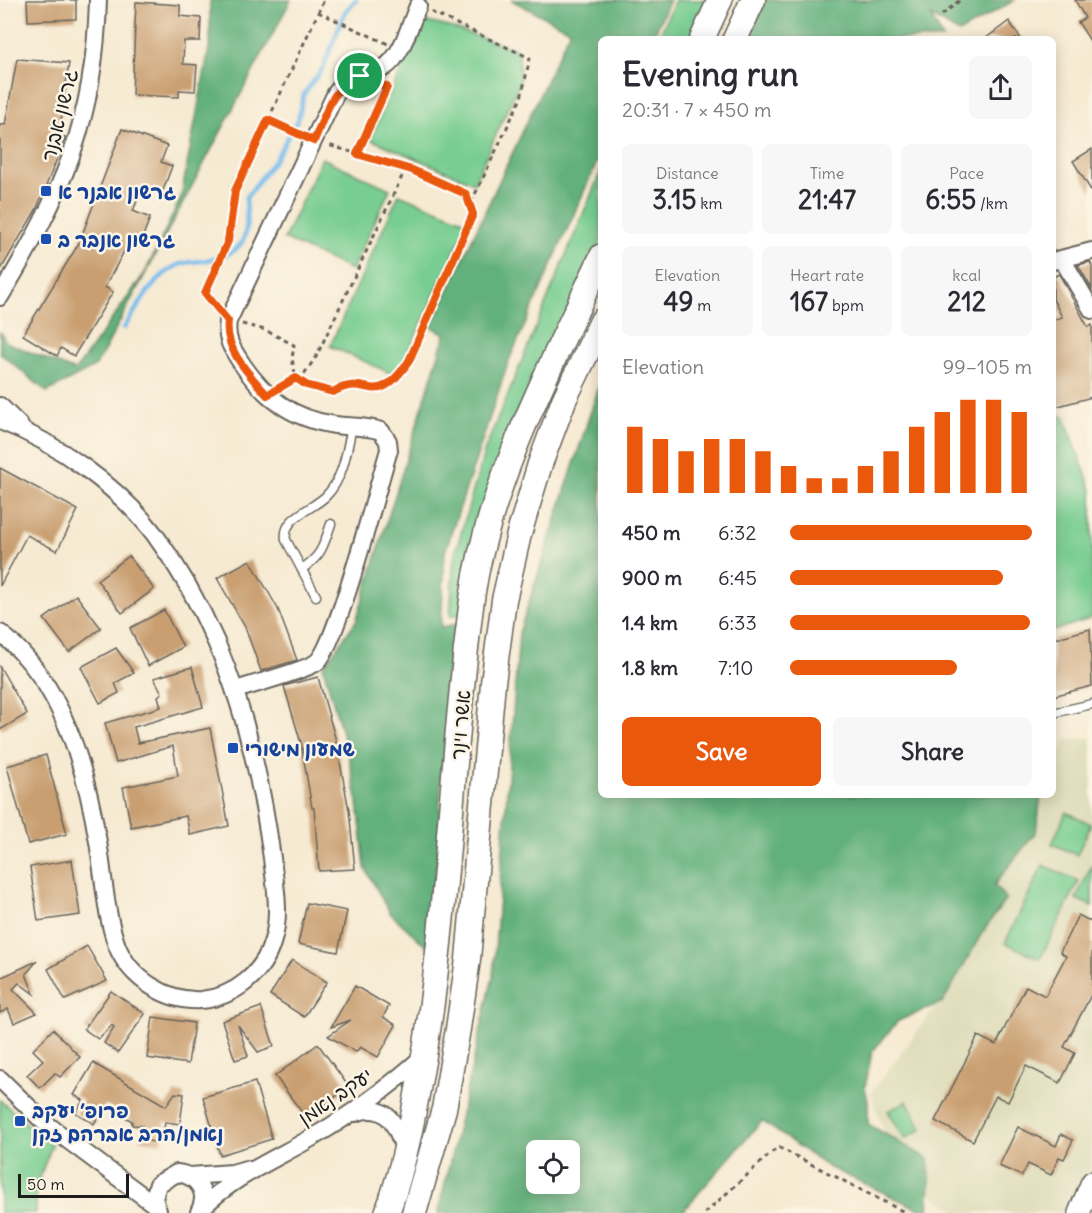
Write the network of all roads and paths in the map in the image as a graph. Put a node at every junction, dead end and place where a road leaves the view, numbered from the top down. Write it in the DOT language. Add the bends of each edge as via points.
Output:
graph roads {
  1 [pos="98,0"];
  2 [pos="324,0"];
  3 [pos="720,0"];
  4 [pos="753,0"];
  5 [pos="960,0"];
  6 [pos="418,6"];
  7 [pos="318,12"];
  8 [pos="942,15"];
  9 [pos="703,36"];
  10 [pos="736,36"];
  11 [pos="399,49"];
  12 [pos="360,76"];
  13 [pos="268,120"];
  14 [pos="314,141"];
  15 [pos="357,154"];
  16 [pos="406,168"];
  17 [pos="470,206"];
  18 [pos="1092,251"];
  19 [pos="1058,260"];
  20 [pos="598,265"];
  21 [pos="0,297"];
  22 [pos="1092,310"];
  23 [pos="228,321"];
  24 [pos="598,329"];
  25 [pos="296,378"];
  26 [pos="267,395"];
  27 [pos="0,406"];
  28 [pos="0,421"];
  29 [pos="352,426"];
  30 [pos="25,431"];
  31 [pos="331,524"];
  32 [pos="302,569"];
  33 [pos="316,596"];
  34 [pos="0,633"];
  35 [pos="235,690"];
  36 [pos="1092,704"];
  37 [pos="1056,712"];
  38 [pos="424,1056"];
  39 [pos="0,1079"];
  40 [pos="348,1115"];
  41 [pos="405,1151"];
  42 [pos="264,1163"];
  43 [pos="106,1169"];
  44 [pos="190,1176"];
  45 [pos="163,1179"];
  46 [pos="1092,1182"];
  47 [pos="157,1209"];
  48 [pos="200,1211"];
  49 [pos="387,1213"];
  50 [pos="414,1213"];
  51 [pos="705,1213"];
  52 [pos="906,1213"];
  53 [pos="1079,1213"];
  1 -- 21 [label="street, גרשון אבנר" via="91,83 75,149 40,228"];
  2 -- 7 [label="path"];
  3 -- 9 [label="main road"];
  4 -- 10 [label="main road"];
  5 -- 8 [label="path"];
  6 -- 11 [label="street"];
  6 -- 17 [label="path" via="530,58 521,98"];
  7 -- 11 [label="path"];
  7 -- 13 [label="path"];
  11 -- 12 [label="street" via="387,66"];
  12 -- 14 [label="street" via="343,84 336,93"];
  12 -- 15 [label="path" via="387,87"];
  13 -- 14 [label="path"];
  13 -- 23 [label="path" via="235,191 228,241 205,293"];
  14 -- 15 [label="path"];
  14 -- 23 [label="street"];
  15 -- 16 [label="path"];
  16 -- 17 [label="path" via="466,194"];
  16 -- 25 [label="path" via="316,357 304,374"];
  17 -- 25 [label="path" via="473,214 409,361 394,381 381,389 344,386 333,392 306,385"];
  18 -- 19 [label="street"];
  19 -- 22 [label="street"];
  20 -- 38 [label="main road, אשר וינר" via="540,390 499,491 485,537 472,598 448,867"];
  23 -- 25 [label="path" via="265,330 294,345"];
  23 -- 26 [label="street" via="230,346"];
  24 -- 50 [label="main road, אשר וינר" via="564,400 540,464 504,600 459,1029 444,1109"];
  25 -- 26 [label="path"];
  26 -- 29 [label="street" via="292,414 315,422"];
  27 -- 30 [label="street"];
  28 -- 30 [label="street"];
  29 -- 32 [label="lane" via="341,472 329,493 289,521 284,530"];
  29 -- 35 [label="street" via="381,431 389,450 325,651 316,662"];
  30 -- 35 [label="street" via="104,483 146,523 201,609"];
  31 -- 32 [label="lane" via="322,552"];
  32 -- 33 [label="lane"];
  34 -- 35 [label="street" via="30,663 49,692 77,754 94,815 109,917 118,948 133,972 153,988 176,998 216,997 245,983 262,965 273,939 278,908 269,838 257,770"];
  36 -- 37 [label="lane"];
  38 -- 40 [label="street, יעקב נאמן"];
  38 -- 41 [label="main road, אשר וינר"];
  39 -- 43 [label="street" via="45,1123"];
  40 -- 41 [label="street" via="375,1110 387,1114"];
  40 -- 42 [label="street, יעקב נאמן"];
  41 -- 49 [label="main road, אשר וינר"];
  42 -- 44 [label="street, יעקב נאמן" via="232,1173"];
  42 -- 48 [label="street, יעקב נאמן" via="234,1181"];
  43 -- 45 [label="street" via="144,1180"];
  43 -- 47 [label="street"];
  44 -- 45 [label="street, יעקב נאמן" via="177,1173"];
  44 -- 48 [label="street" via="203,1194"];
  45 -- 47 [label="street" via="155,1191"];
  46 -- 53 [label="street"];
  51 -- 52 [label="path" via="778,1147"];
}
